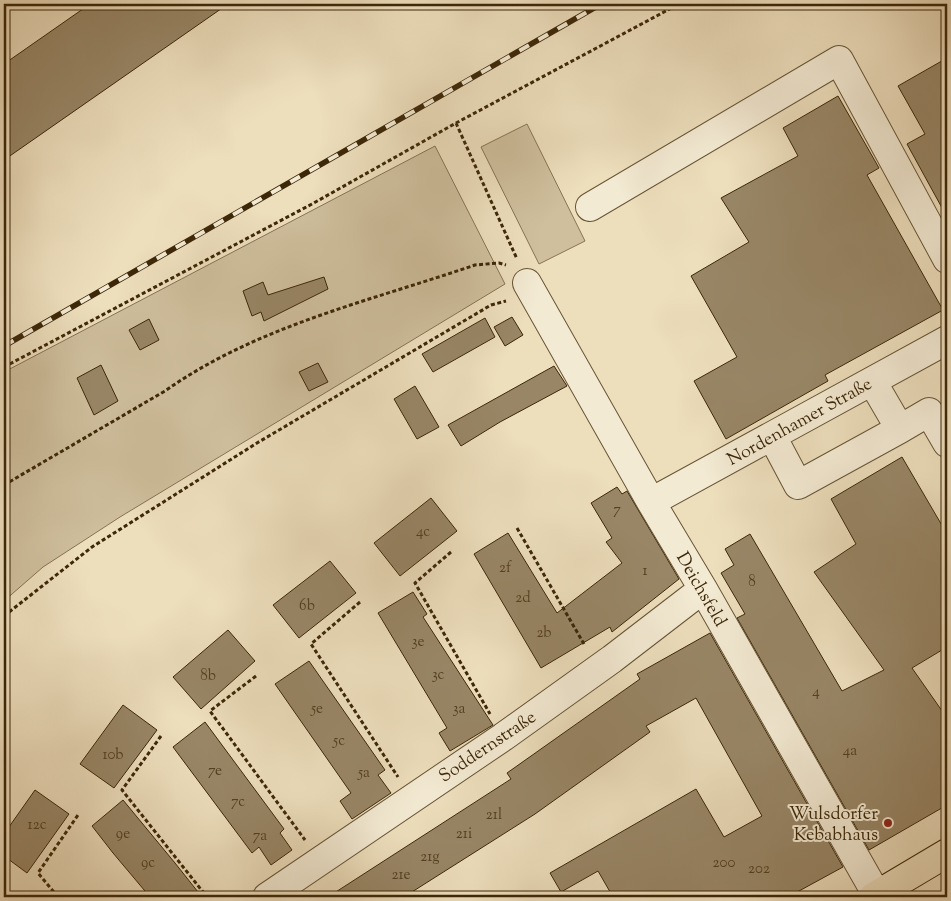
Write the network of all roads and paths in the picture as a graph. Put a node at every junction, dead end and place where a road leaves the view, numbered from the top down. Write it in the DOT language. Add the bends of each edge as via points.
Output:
graph roads {
  1 [pos="679,4"];
  2 [pos="456,123"];
  3 [pos="590,207"];
  4 [pos="947,260"];
  5 [pos="533,293"];
  6 [pos="947,340"];
  7 [pos="4,367"];
  8 [pos="872,381"];
  9 [pos="900,429"];
  10 [pos="772,436"];
  11 [pos="947,443"];
  12 [pos="4,484"];
  13 [pos="651,502"];
  14 [pos="517,528"];
  15 [pos="451,552"];
  16 [pos="703,589"];
  17 [pos="360,602"];
  18 [pos="4,616"];
  19 [pos="598,669"];
  20 [pos="256,676"];
  21 [pos="161,736"];
  22 [pos="503,737"];
  23 [pos="411,798"];
  24 [pos="78,815"];
  25 [pos="947,853"];
  26 [pos="320,861"];
  27 [pos="876,896"];
  28 [pos="58,897"];
  29 [pos="207,897"];
  30 [pos="267,897"];
  1 -- 2 [label="path"];
  2 -- 5 [label="path"];
  2 -- 7 [label="path"];
  3 -- 4 [label="street" via="839,60"];
  5 -- 12 [label="path" via="510,266 499,263 475,266 322,314 243,347 188,376"];
  5 -- 13 [label="street, Deichsfeld"];
  5 -- 18 [label="path" via="491,305 257,443 92,547"];
  6 -- 8 [label="street, Nordenhamer Straße"];
  8 -- 9 [label="street"];
  8 -- 10 [label="street, Nordenhamer Straße"];
  9 -- 10 [label="street" via="798,485"];
  9 -- 11 [label="street" via="929,412"];
  10 -- 13 [label="street, Nordenhamer Straße"];
  13 -- 16 [label="street, Deichsfeld"];
  14 -- 19 [label="path"];
  15 -- 22 [label="path" via="415,583"];
  16 -- 19 [label="street, Soddernstraße"];
  16 -- 27 [label="street, Deichsfeld"];
  17 -- 23 [label="path" via="311,644"];
  19 -- 22 [label="street, Soddernstraße"];
  20 -- 26 [label="path" via="210,711"];
  21 -- 29 [label="path" via="122,790"];
  22 -- 23 [label="street, Soddernstraße"];
  23 -- 26 [label="street, Soddernstraße"];
  24 -- 28 [label="path" via="38,873"];
  25 -- 27 [label="main road"];
  26 -- 30 [label="street, Soddernstraße"];
}
